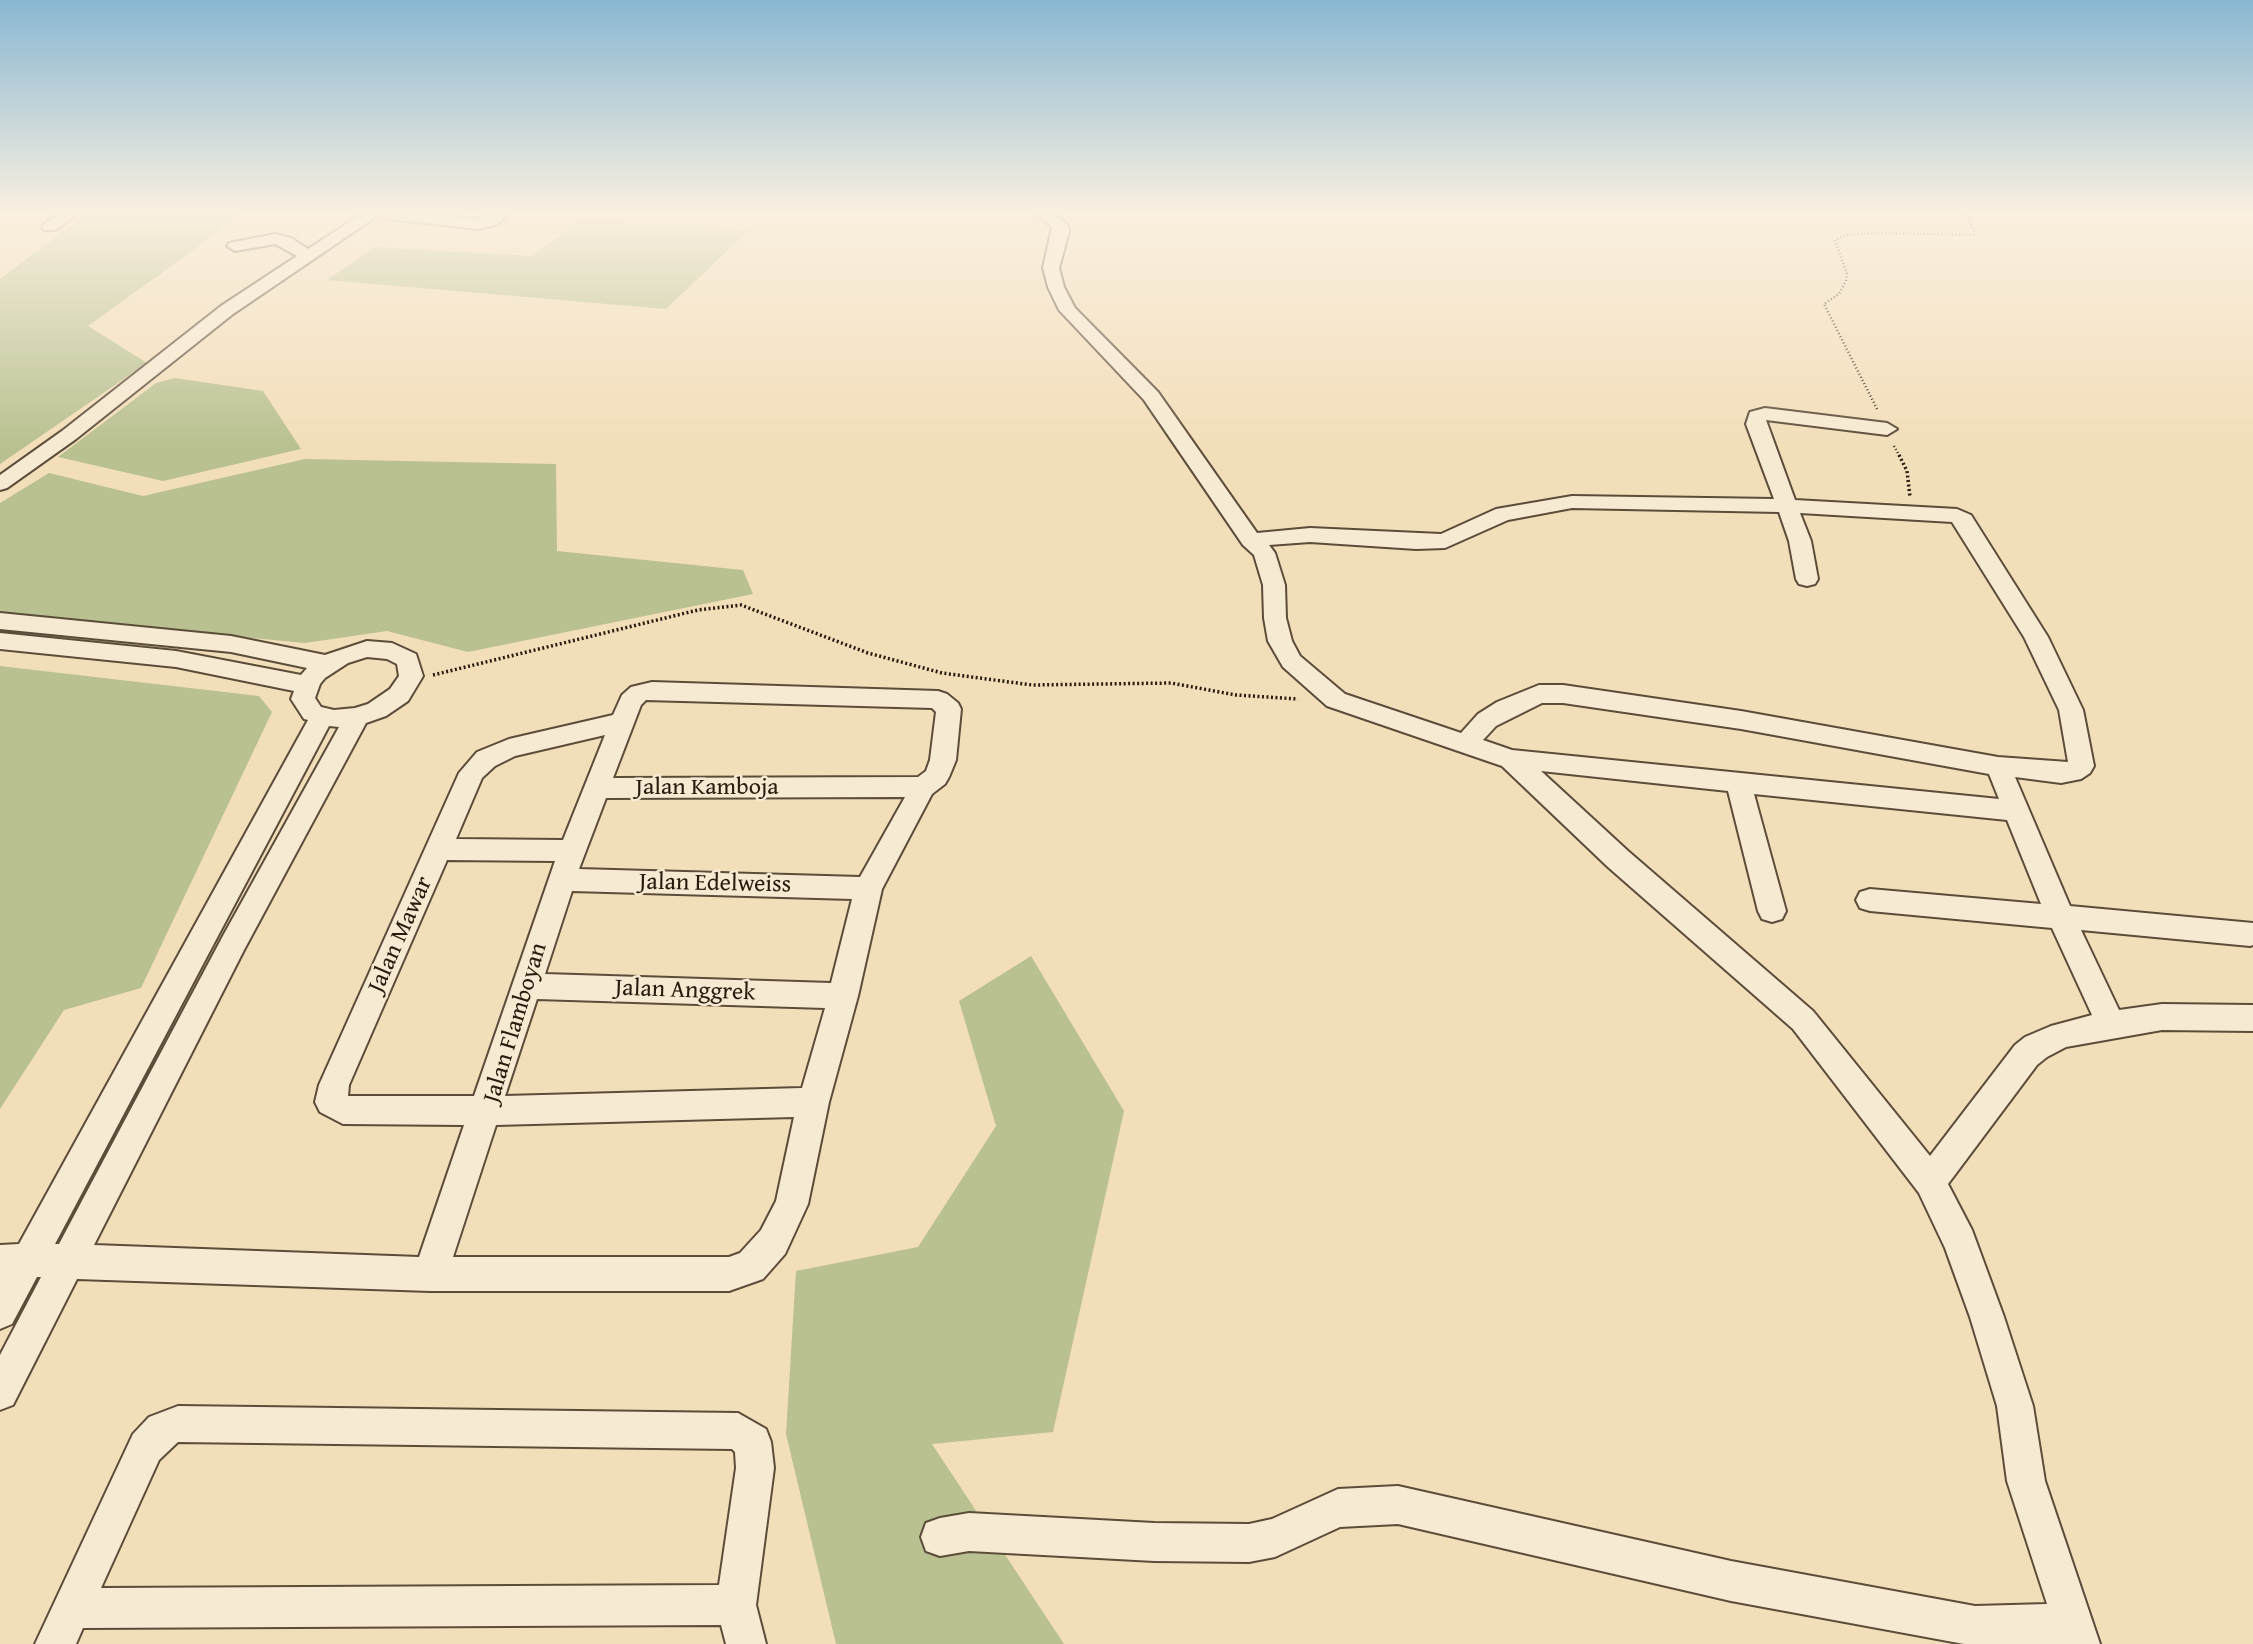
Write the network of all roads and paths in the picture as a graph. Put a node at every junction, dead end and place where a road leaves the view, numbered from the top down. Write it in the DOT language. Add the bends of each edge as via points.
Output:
graph roads {
  1 [pos="256,291"];
  2 [pos="1058,291"];
  3 [pos="1841,291"];
  4 [pos="1886,429"];
  5 [pos="0,484"];
  6 [pos="1787,506"];
  7 [pos="1913,511"];
  8 [pos="1251,540"];
  9 [pos="1807,579"];
  10 [pos="0,621"];
  11 [pos="0,641"];
  12 [pos="328,664"];
  13 [pos="409,681"];
  14 [pos="307,685"];
  15 [pos="1336,700"];
  16 [pos="322,717"];
  17 [pos="357,717"];
  18 [pos="621,722"];
  19 [pos="1465,744"];
  20 [pos="1511,759"];
  21 [pos="1998,766"];
  22 [pos="1738,782"];
  23 [pos="923,787"];
  24 [pos="597,788"];
  25 [pos="2015,811"];
  26 [pos="439,849"];
  27 [pos="572,851"];
  28 [pos="562,880"];
  29 [pos="868,888"];
  30 [pos="1870,900"];
  31 [pos="1772,911"];
  32 [pos="2061,918"];
  33 [pos="2250,934"];
  34 [pos="526,986"];
  35 [pos="843,996"];
  36 [pos="2253,1018"];
  37 [pos="2111,1024"];
  38 [pos="813,1102"];
  39 [pos="483,1111"];
  40 [pos="1930,1182"];
  41 [pos="14,1261"];
  42 [pos="69,1262"];
  43 [pos="430,1274"];
  44 [pos="0,1312"];
  45 [pos="0,1392"];
  46 [pos="940,1537"];
  47 [pos="736,1605"];
  48 [pos="72,1608"];
  49 [pos="2076,1633"];
  50 [pos="55,1644"];
  51 [pos="746,1644"];
  1 -- 5 [label="street"];
  2 -- 8 [label="street" via="1068,310 1151,396"];
  3 -- 4 [label="path" via="1824,304 1826,313"];
  4 -- 6 [label="street" via="1757,416"];
  4 -- 7 [label="path" via="1907,471"];
  6 -- 7 [label="street"];
  6 -- 8 [label="street" via="1573,502 1503,514 1444,541 1310,535"];
  6 -- 9 [label="street"];
  7 -- 21 [label="street" via="1965,520 2036,637 2071,710 2078,769 2061,773"];
  8 -- 15 [label="street" via="1264,552 1274,585 1280,641 1291,662"];
  10 -- 12 [label="street" via="231,645"];
  11 -- 14 [label="street" via="176,659"];
  12 -- 13 [label="street" via="354,652 392,651 408,660"];
  12 -- 14 [label="street"];
  13 -- 15 [label="path" via="698,610 741,605 891,660 990,681 1032,685 1171,683 1236,695"];
  13 -- 17 [label="street" via="389,703"];
  14 -- 16 [label="street" via="306,707"];
  15 -- 19 [label="street"];
  16 -- 17 [label="street"];
  16 -- 41 [label="street"];
  17 -- 42 [label="street" via="234,942"];
  18 -- 23 [label="street, Jalan Kamboja" via="631,701 639,693 652,691 938,700 949,709 943,760 936,777"];
  18 -- 24 [label="street, Jalan Kamboja"];
  18 -- 26 [label="street, Jalan Mawar" via="509,748 486,759 472,773"];
  19 -- 20 [label="street"];
  19 -- 21 [label="street" via="1487,720 1524,699 1563,694"];
  20 -- 22 [label="street"];
  20 -- 40 [label="street" via="1803,1020"];
  21 -- 25 [label="street"];
  22 -- 25 [label="street"];
  22 -- 31 [label="street"];
  23 -- 24 [label="street, Jalan Kamboja"];
  23 -- 29 [label="street"];
  24 -- 27 [label="street, Jalan Flamboyan"];
  25 -- 32 [label="street"];
  26 -- 27 [label="street"];
  26 -- 39 [label="street, Jalan Mawar" via="334,1085 331,1102 343,1110"];
  27 -- 28 [label="street, Jalan Flamboyan"];
  28 -- 29 [label="street, Jalan Edelweiss"];
  28 -- 34 [label="street, Jalan Flamboyan"];
  29 -- 35 [label="street"];
  30 -- 32 [label="street"];
  32 -- 33 [label="street"];
  32 -- 37 [label="street"];
  34 -- 35 [label="street, Jalan Anggrek"];
  34 -- 39 [label="street, Jalan Flamboyan"];
  35 -- 38 [label="street"];
  36 -- 37 [label="street" via="2162,1017"];
  37 -- 40 [label="street" via="2062,1035 2026,1055"];
  38 -- 39 [label="street, Jalan Flamboyan"];
  38 -- 43 [label="street" via="792,1204 773,1242 751,1267 729,1274"];
  39 -- 43 [label="street"];
  40 -- 49 [label="street" via="1987,1317 2015,1406 2026,1482"];
  41 -- 42 [label="street"];
  41 -- 44 [label="street"];
  42 -- 43 [label="street"];
  42 -- 45 [label="street"];
  46 -- 49 [label="street" via="969,1532 1249,1543 1275,1538 1338,1508 1398,1505 1731,1581 1975,1626"];
  47 -- 48 [label="street"];
  47 -- 48 [label="street" via="755,1468 753,1442 738,1431 178,1424 162,1430 146,1447"];
  47 -- 51 [label="street"];
  48 -- 50 [label="street"];
}
